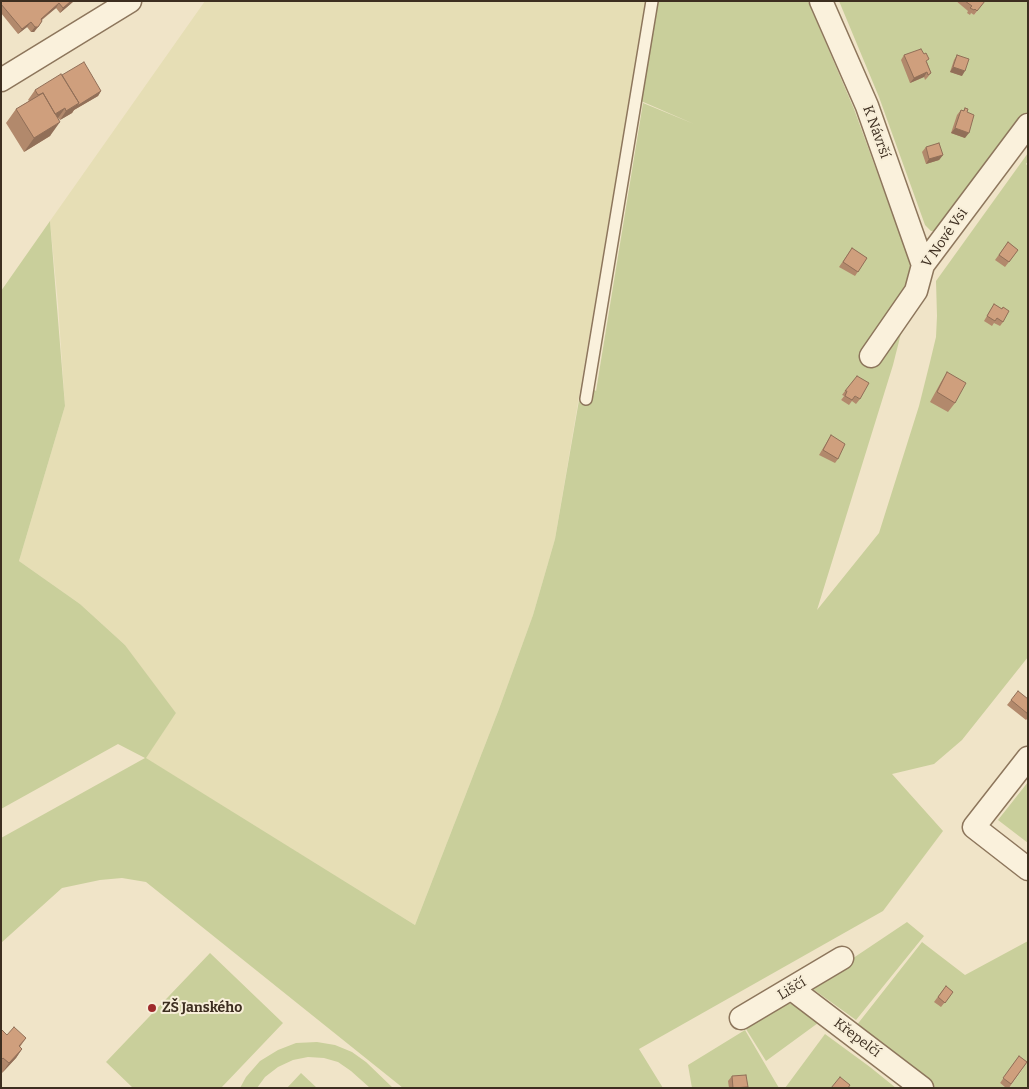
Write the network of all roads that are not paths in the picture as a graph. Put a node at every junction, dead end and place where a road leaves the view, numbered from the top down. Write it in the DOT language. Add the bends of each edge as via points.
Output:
graph roads {
  1 [pos="130,1"];
  2 [pos="652,1"];
  3 [pos="821,1"];
  4 [pos="1,80"];
  5 [pos="1028,124"];
  6 [pos="923,265"];
  7 [pos="871,356"];
  8 [pos="586,400"];
  9 [pos="1028,758"];
  10 [pos="1028,869"];
  11 [pos="842,958"];
  12 [pos="792,989"];
  13 [pos="741,1018"];
  14 [pos="922,1088"];
  1 -- 4 [label="street"];
  2 -- 8 [label="lane"];
  3 -- 6 [label="street, K Návrší" via="867,106"];
  5 -- 6 [label="street, V Nové Vsi"];
  6 -- 7 [label="street, V Nové Vsi" via="916,291"];
  9 -- 10 [label="street" via="974,827"];
  11 -- 12 [label="street, Liščí"];
  12 -- 13 [label="street, Liščí"];
  12 -- 14 [label="street, Křepelčí"];
}
